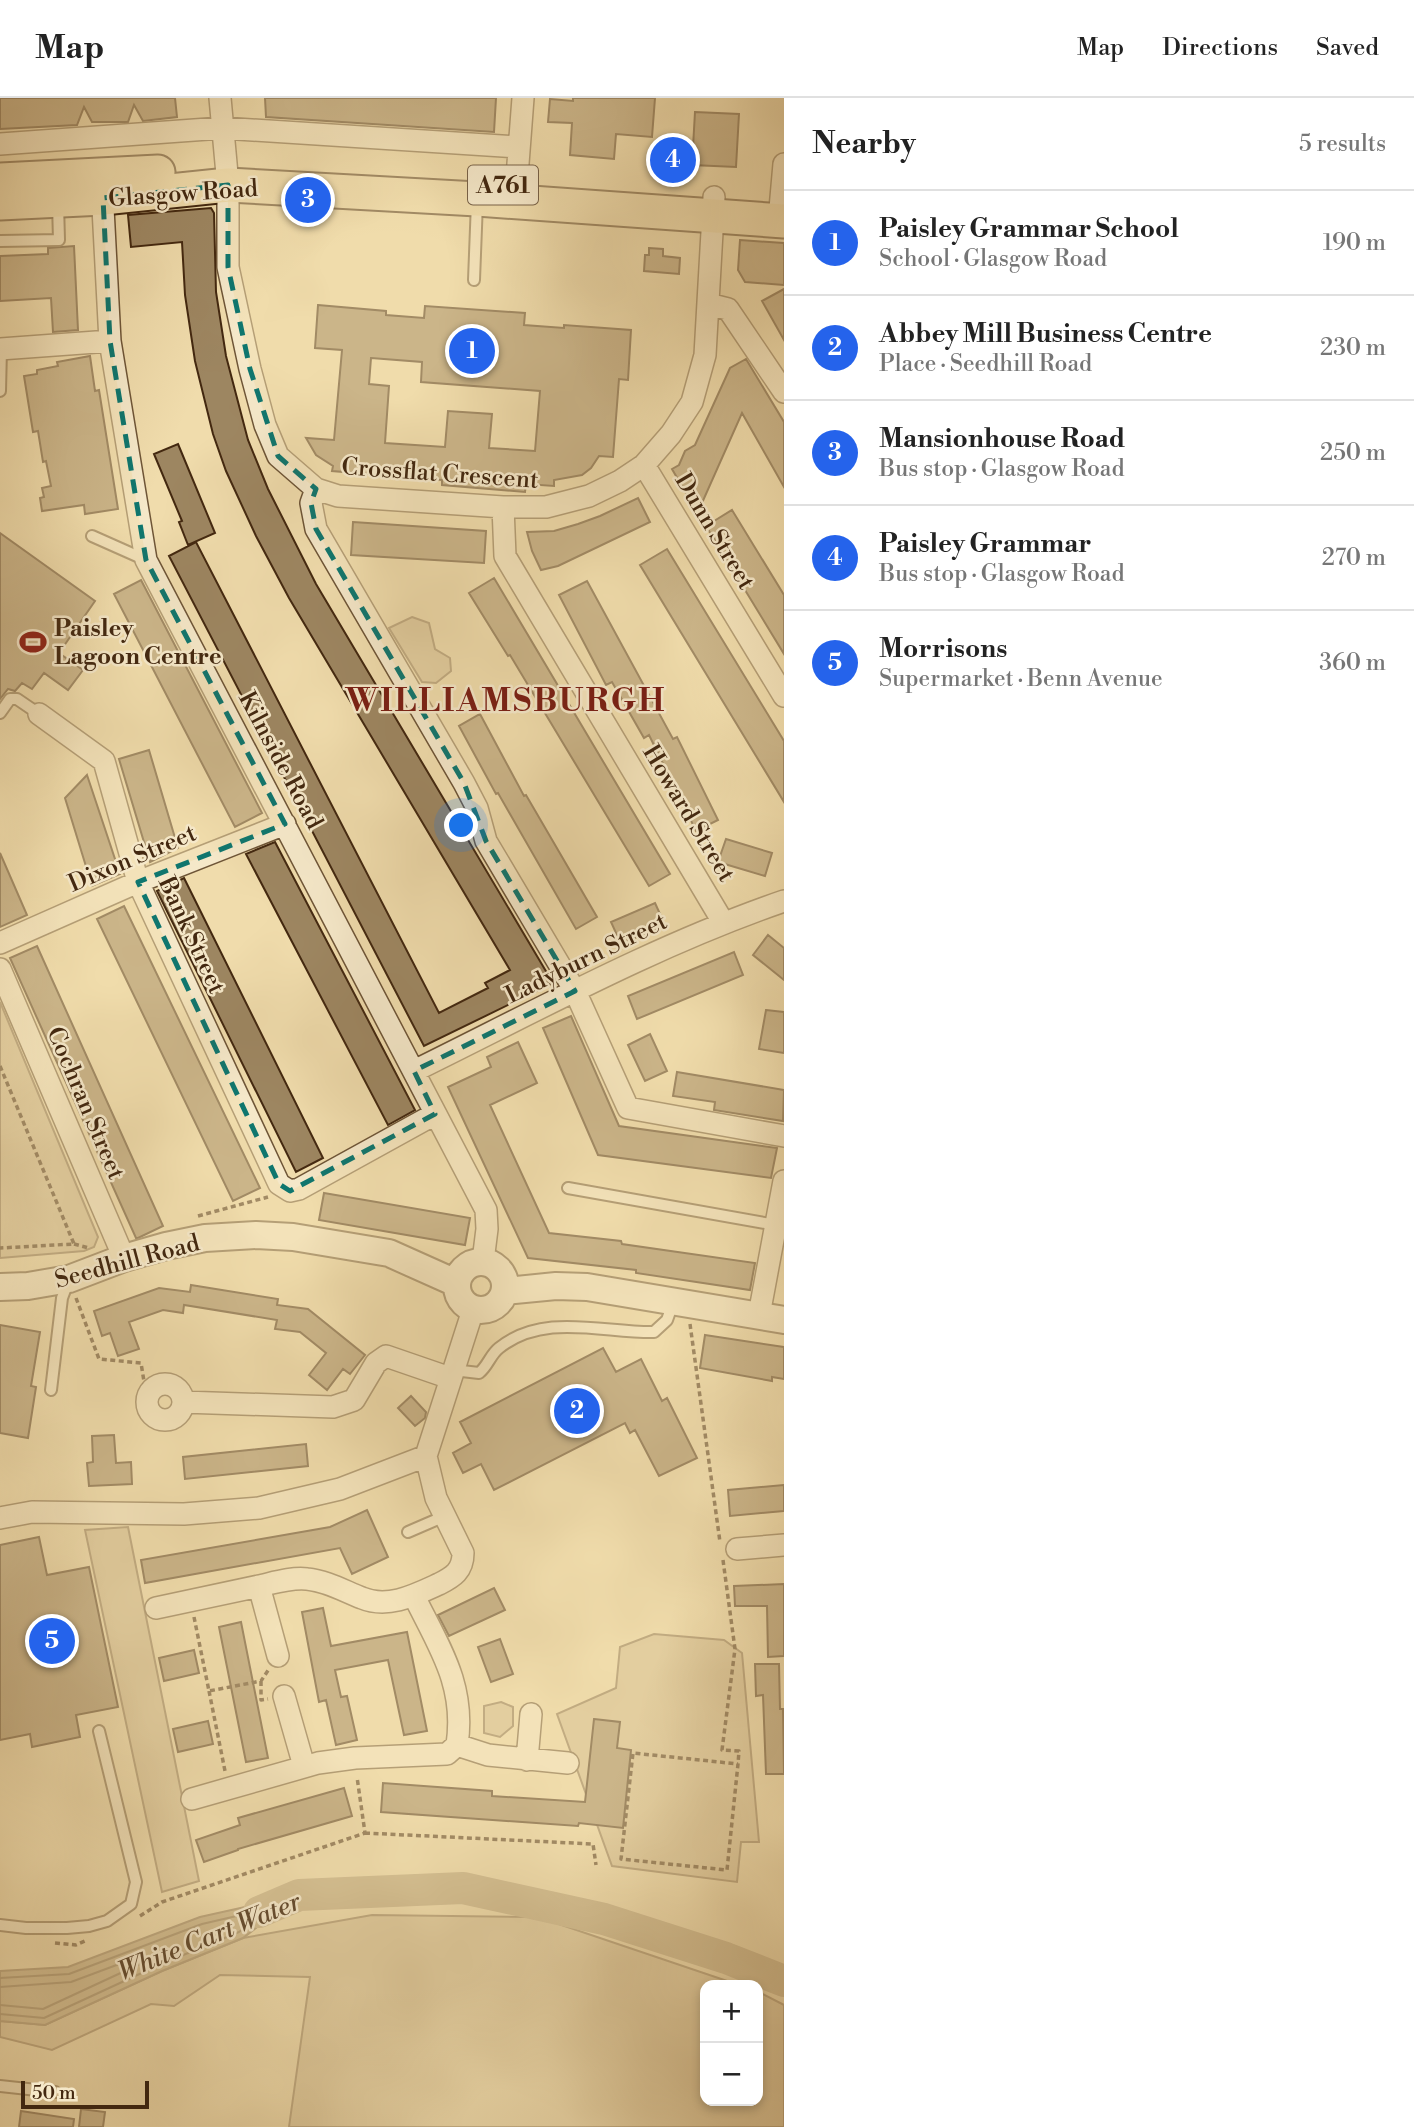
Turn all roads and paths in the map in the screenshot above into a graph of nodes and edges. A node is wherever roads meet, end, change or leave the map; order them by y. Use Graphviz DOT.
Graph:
graph roads {
  1 [pos="220,98"];
  2 [pos="523,98"];
  3 [pos="222,128"];
  4 [pos="0,144"];
  5 [pos="519,147"];
  6 [pos="784,164"];
  7 [pos="227,175"];
  8 [pos="0,180"];
  9 [pos="102,186"];
  10 [pos="515,195"];
  11 [pos="478,199"];
  12 [pos="58,201"];
  13 [pos="0,203"];
  14 [pos="713,207"];
  15 [pos="782,211"];
  16 [pos="0,241"];
  17 [pos="474,280"];
  18 [pos="708,303"];
  19 [pos="110,341"];
  20 [pos="1,349"];
  21 [pos="0,391"];
  22 [pos="784,392"];
  23 [pos="644,465"];
  24 [pos="316,488"];
  25 [pos="503,507"];
  26 [pos="92,536"];
  27 [pos="146,560"];
  28 [pos="784,696"];
  29 [pos="0,713"];
  30 [pos="39,714"];
  31 [pos="285,824"];
  32 [pos="138,882"];
  33 [pos="784,901"];
  34 [pos="723,922"];
  35 [pos="0,943"];
  36 [pos="0,969"];
  37 [pos="575,991"];
  38 [pos="0,1066"];
  39 [pos="414,1070"];
  40 [pos="435,1114"];
  41 [pos="784,1136"];
  42 [pos="784,1181"];
  43 [pos="568,1188"];
  44 [pos="290,1191"];
  45 [pos="198,1216"];
  46 [pos="776,1225"];
  47 [pos="0,1248"];
  48 [pos="124,1258"];
  49 [pos="483,1262"];
  50 [pos="69,1279"];
  51 [pos="456,1283"];
  52 [pos="0,1287"];
  53 [pos="505,1291"];
  54 [pos="680,1301"];
  55 [pos="473,1310"];
  56 [pos="771,1317"];
  57 [pos="451,1374"];
  58 [pos="51,1390"];
  59 [pos="147,1400"];
  60 [pos="426,1456"];
  61 [pos="445,1516"];
  62 [pos="0,1518"];
  63 [pos="408,1532"];
  64 [pos="784,1545"];
  65 [pos="737,1549"];
  66 [pos="259,1586"];
  67 [pos="414,1596"];
  68 [pos="190,1601"];
  69 [pos="156,1608"];
  70 [pos="278,1656"];
  71 [pos="209,1691"];
  72 [pos="284,1696"];
  73 [pos="531,1714"];
  74 [pos="99,1731"];
  75 [pos="457,1745"];
  76 [pos="355,1758"];
  77 [pos="527,1760"];
  78 [pos="568,1763"];
  79 [pos="738,1764"];
  80 [pos="304,1766"];
  81 [pos="229,1788"];
  82 [pos="192,1798"];
  83 [pos="365,1833"];
  84 [pos="596,1866"];
  85 [pos="132,1921"];
  86 [pos="0,1925"];
  87 [pos="88,1941"];
  88 [pos="51,1943"];
  89 [pos="0,2086"];
  90 [pos="55,2092"];
  1 -- 3 [label="street"];
  2 -- 5 [label="street"];
  3 -- 4 [label="street"];
  3 -- 5 [label="street"];
  3 -- 7 [label="street"];
  5 -- 10 [label="street"];
  6 -- 15 [label="street"];
  7 -- 9 [label="main road, Glasgow Road / A761"];
  7 -- 10 [label="main road, Glasgow Road / A761"];
  7 -- 11 [label="main road, Glasgow Road / A761"];
  7 -- 24 [label="street"];
  8 -- 9 [label="main road, Glasgow Road / A761"];
  9 -- 12 [label="main road, Glasgow Road / A761"];
  9 -- 19 [label="street, Kilnside Road"];
  10 -- 11 [label="main road, Glasgow Road / A761"];
  10 -- 14 [label="main road, Glasgow Road / A761"];
  11 -- 17 [label="lane"];
  12 -- 13 [label="main road, Glasgow Road / A761"];
  12 -- 16 [label="lane"];
  14 -- 15 [label="main road, Glasgow Road / A761"];
  14 -- 18 [label="street, Crossflat Crescent"];
  18 -- 22 [label="street"];
  18 -- 23 [label="street, Crossflat Crescent"];
  19 -- 20 [label="street"];
  19 -- 27 [label="street, Kilnside Road"];
  20 -- 21 [label="lane"];
  23 -- 25 [label="street, Crossflat Crescent"];
  23 -- 28 [label="street, Dunn Street"];
  24 -- 25 [label="street, Crossflat Crescent"];
  24 -- 37 [label="street"];
  25 -- 34 [label="street, Howard Street"];
  26 -- 27 [label="lane"];
  27 -- 31 [label="street, Kilnside Road"];
  29 -- 30 [label="lane"];
  30 -- 32 [label="street, Bank Street"];
  31 -- 32 [label="street, Dixon Street"];
  31 -- 39 [label="street, Kilnside Road"];
  32 -- 35 [label="street, Dixon Street"];
  32 -- 44 [label="street, Bank Street"];
  33 -- 34 [label="street, Ladyburn Street"];
  34 -- 37 [label="street, Ladyburn Street"];
  36 -- 48 [label="street, Cochran Street"];
  37 -- 39 [label="street, Ladyburn Street"];
  37 -- 41 [label="street"];
  38 -- 47 [label="path"];
  39 -- 40 [label="street, Kilnside Road"];
  40 -- 44 [label="street"];
  40 -- 49 [label="street, Kilnside Road"];
  42 -- 46 [label="street"];
  43 -- 46 [label="lane"];
  44 -- 45 [label="path"];
  46 -- 56 [label="street"];
  48 -- 50 [label="street, Seedhill Road"];
  48 -- 51 [label="street, Seedhill Road"];
  49 -- 51 [label="street"];
  49 -- 53 [label="street"];
  50 -- 52 [label="street, Seedhill Road"];
  50 -- 58 [label="lane"];
  50 -- 59 [label="path"];
  51 -- 55 [label="street"];
  53 -- 54 [label="street"];
  53 -- 55 [label="street"];
  54 -- 56 [label="street"];
  54 -- 57 [label="lane"];
  54 -- 79 [label="path"];
  55 -- 57 [label="street"];
  57 -- 59 [label="street"];
  57 -- 60 [label="street"];
  60 -- 61 [label="street"];
  60 -- 62 [label="street"];
  61 -- 63 [label="lane"];
  61 -- 67 [label="street"];
  64 -- 65 [label="street"];
  66 -- 67 [label="street"];
  66 -- 68 [label="street"];
  66 -- 70 [label="street"];
  67 -- 75 [label="street"];
  68 -- 69 [label="street"];
  68 -- 71 [label="path"];
  70 -- 71 [label="path"];
  71 -- 81 [label="path"];
  72 -- 80 [label="street"];
  73 -- 77 [label="street"];
  74 -- 86 [label="lane"];
  75 -- 76 [label="street"];
  75 -- 77 [label="street"];
  76 -- 80 [label="street"];
  76 -- 83 [label="path"];
  77 -- 78 [label="street"];
  79 -- 79 [label="path"];
  80 -- 81 [label="street"];
  81 -- 82 [label="street"];
  83 -- 84 [label="path"];
  83 -- 85 [label="path"];
  87 -- 88 [label="path"];
  89 -- 90 [label="lane"];
}
